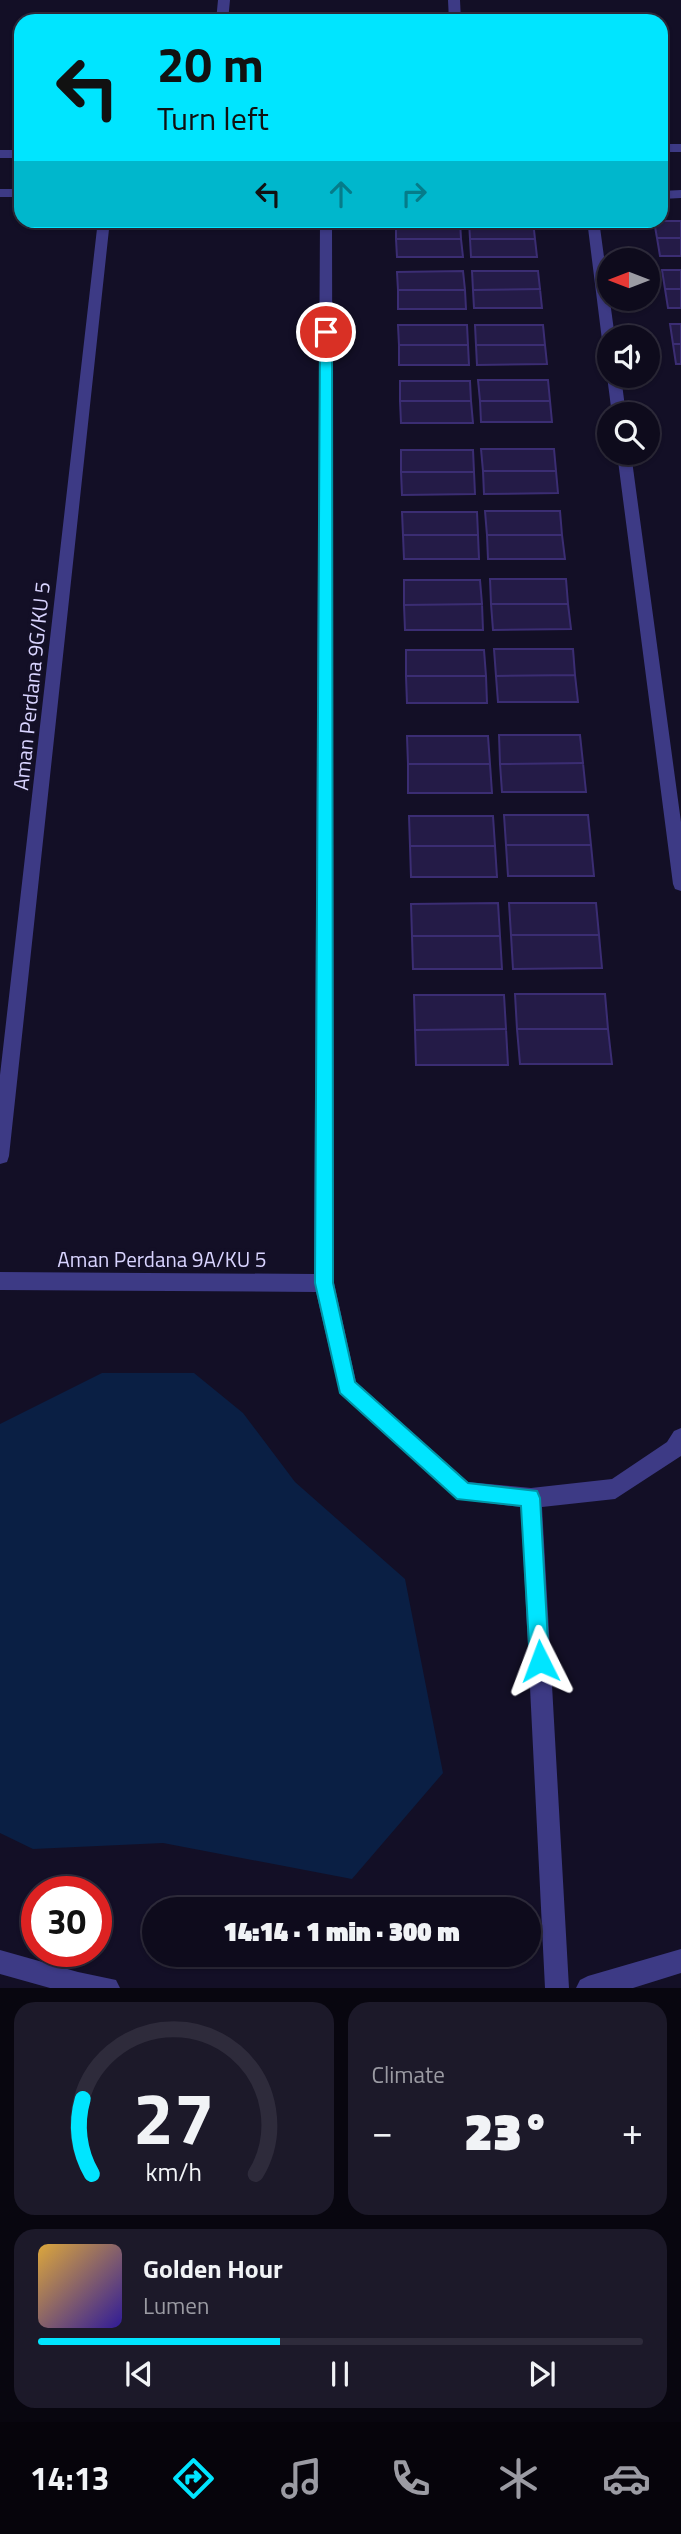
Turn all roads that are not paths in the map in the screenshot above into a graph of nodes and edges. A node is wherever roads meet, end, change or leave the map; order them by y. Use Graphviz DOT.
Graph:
graph roads {
  1 [pos="103,228"];
  2 [pos="326,228"];
  3 [pos="594,228"];
  4 [pos="607,325"];
  5 [pos="626,465"];
  6 [pos="681,884"];
  7 [pos="0,1156"];
  8 [pos="0,1281"];
  9 [pos="324,1283"];
  10 [pos="681,1438"];
  11 [pos="530,1498"];
  12 [pos="681,1961"];
  13 [pos="0,1962"];
  14 [pos="108,1988"];
  15 [pos="558,1988"];
  16 [pos="588,1988"];
  1 -- 7 [label="street, Aman Perdana 9G/KU 5"];
  2 -- 9 [label="street"];
  3 -- 4 [label="street"];
  5 -- 6 [label="street"];
  8 -- 9 [label="street, Aman Perdana 9A/KU 5"];
  9 -- 11 [label="street"];
  10 -- 11 [label="street"];
  11 -- 15 [label="street"];
  12 -- 16 [label="street"];
  13 -- 14 [label="street"];
}
